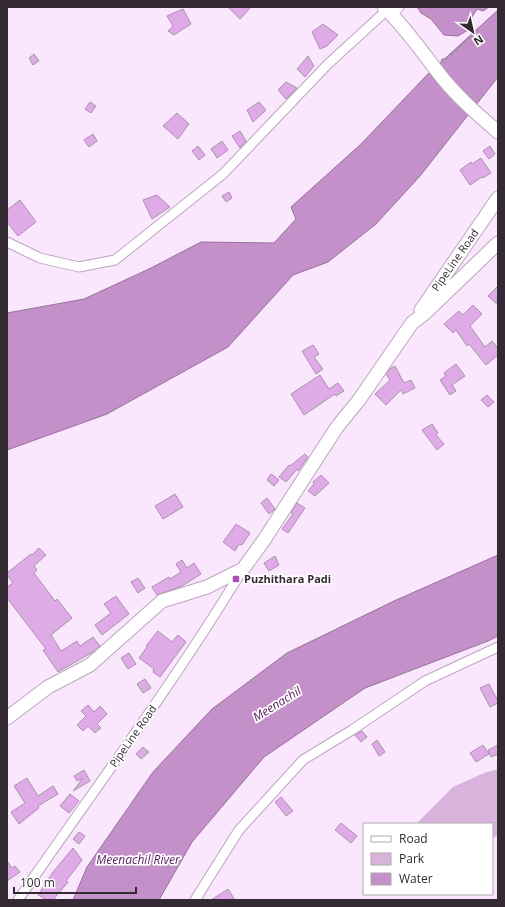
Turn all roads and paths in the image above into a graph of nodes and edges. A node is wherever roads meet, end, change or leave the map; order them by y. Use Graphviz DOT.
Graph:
graph roads {
  1 [pos="391,10"];
  2 [pos="478,30"];
  3 [pos="442,60"];
  4 [pos="498,132"];
  5 [pos="498,198"];
  6 [pos="7,242"];
  7 [pos="498,243"];
  8 [pos="412,323"];
  9 [pos="243,569"];
  10 [pos="498,647"];
  11 [pos="7,718"];
  12 [pos="18,900"];
  13 [pos="195,900"];
  1 -- 4 [label="main road"];
  1 -- 6 [label="street"];
  2 -- 3 [label="path"];
  5 -- 8 [label="main road, PipeLine Road"];
  7 -- 8 [label="main road"];
  8 -- 9 [label="main road, PipeLine Road"];
  9 -- 11 [label="main road"];
  9 -- 12 [label="street, PipeLine Road"];
  10 -- 13 [label="street"];
}
